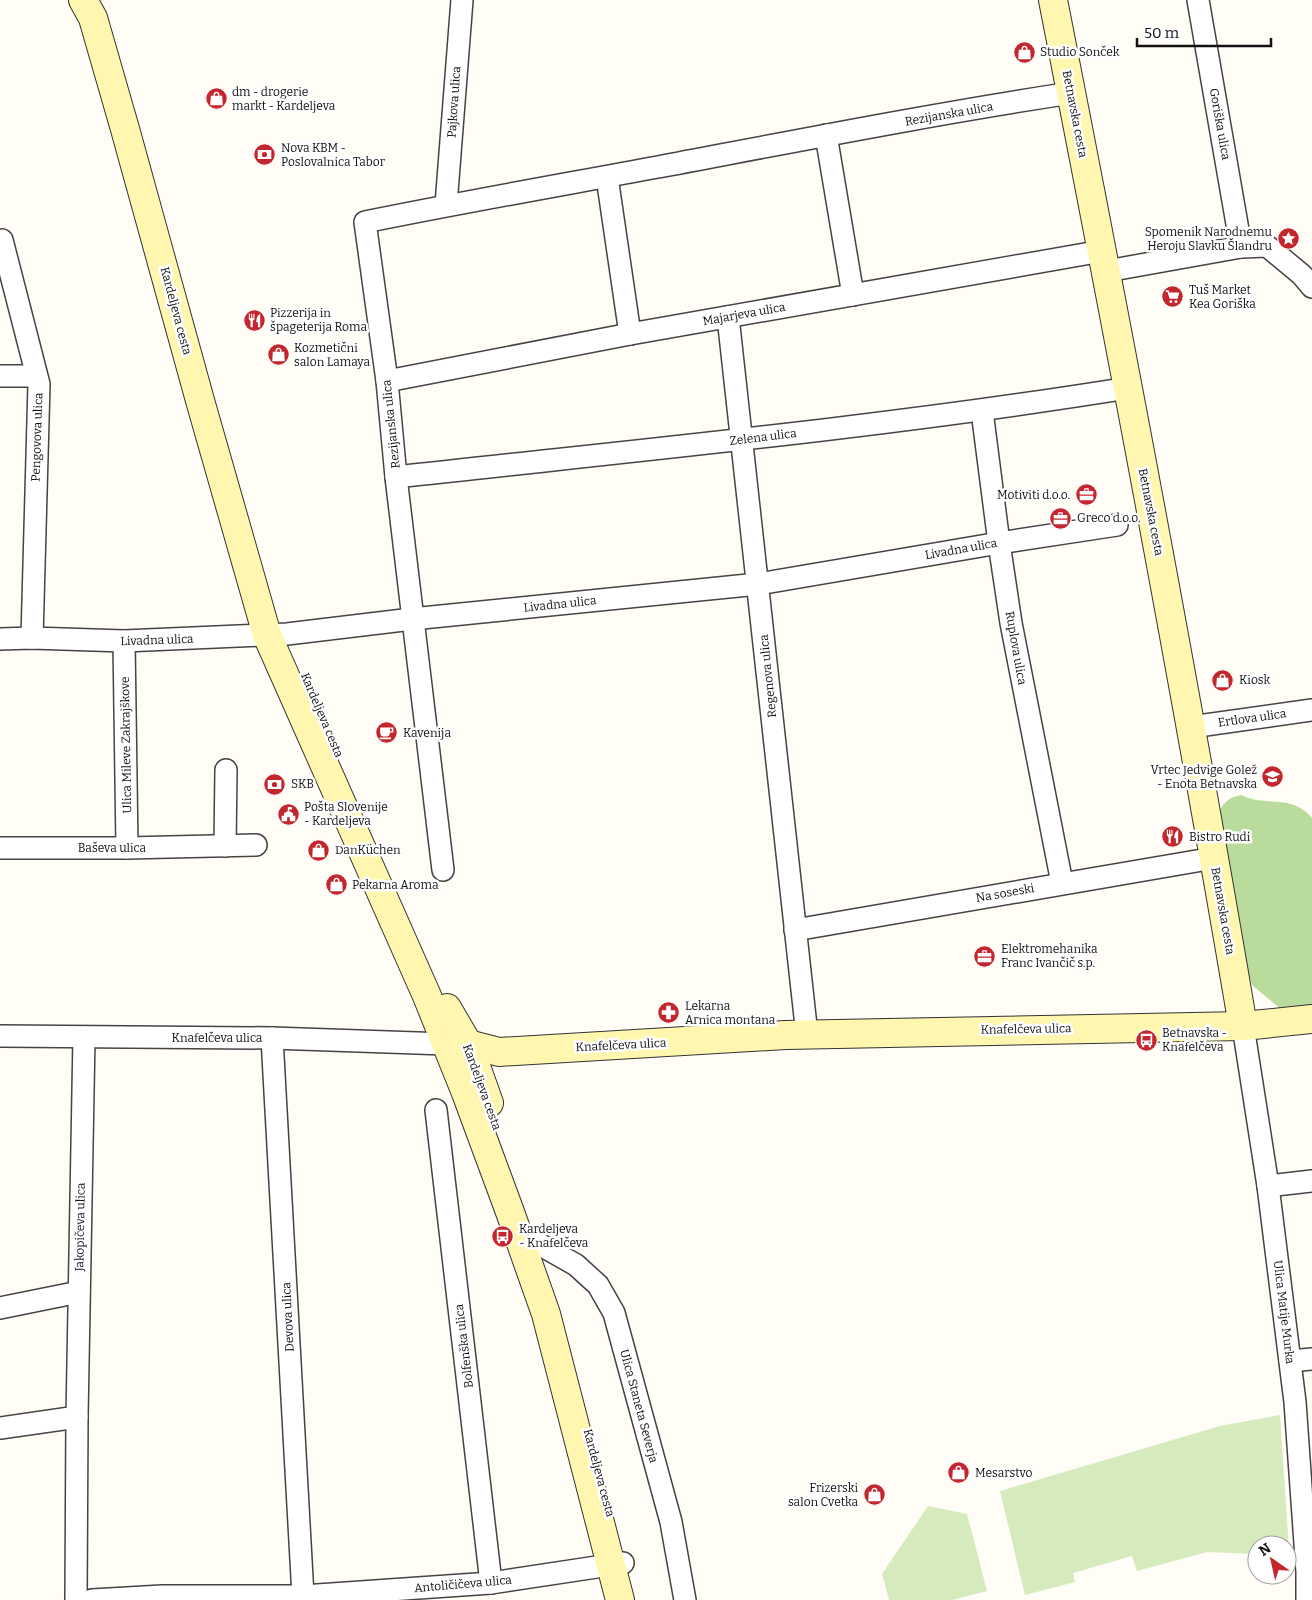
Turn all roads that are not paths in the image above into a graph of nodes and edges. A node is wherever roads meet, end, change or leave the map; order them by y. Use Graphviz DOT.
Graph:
graph roads {
  1 [pos="462,0"];
  2 [pos="1053,0"];
  3 [pos="1198,0"];
  4 [pos="91,6"];
  5 [pos="1071,93"];
  6 [pos="826,135"];
  7 [pos="607,177"];
  8 [pos="446,205"];
  9 [pos="2,240"];
  10 [pos="1242,247"];
  11 [pos="1104,261"];
  12 [pos="1312,288"];
  13 [pos="853,295"];
  14 [pos="728,317"];
  15 [pos="630,334"];
  16 [pos="0,376"];
  17 [pos="36,376"];
  18 [pos="387,381"];
  19 [pos="1128,388"];
  20 [pos="982,411"];
  21 [pos="742,440"];
  22 [pos="396,477"];
  23 [pos="1116,525"];
  24 [pos="999,543"];
  25 [pos="758,584"];
  26 [pos="412,619"];
  27 [pos="277,634"];
  28 [pos="32,638"];
  29 [pos="0,639"];
  30 [pos="124,641"];
  31 [pos="1312,710"];
  32 [pos="1192,727"];
  33 [pos="226,770"];
  34 [pos="256,845"];
  35 [pos="225,846"];
  36 [pos="0,848"];
  37 [pos="128,848"];
  38 [pos="1214,858"];
  39 [pos="443,870"];
  40 [pos="1062,883"];
  41 [pos="796,930"];
  42 [pos="1312,1019"];
  43 [pos="1243,1026"];
  44 [pos="807,1034"];
  45 [pos="0,1036"];
  46 [pos="84,1037"];
  47 [pos="272,1038"];
  48 [pos="457,1044"];
  49 [pos="436,1110"];
  50 [pos="1312,1181"];
  51 [pos="1268,1186"];
  52 [pos="539,1244"];
  53 [pos="79,1292"];
  54 [pos="0,1308"];
  55 [pos="1312,1359"];
  56 [pos="1290,1361"];
  57 [pos="77,1418"];
  58 [pos="0,1428"];
  59 [pos="617,1564"];
  60 [pos="492,1583"];
  61 [pos="1309,1589"];
  62 [pos="303,1596"];
  63 [pos="76,1600"];
  64 [pos="92,1600"];
  65 [pos="620,1600"];
  66 [pos="633,1600"];
  67 [pos="686,1600"];
  1 -- 8 [label="street, Pajkova ulica"];
  2 -- 5 [label="street, Betnavska cesta"];
  3 -- 10 [label="street, Goriška ulica"];
  4 -- 27 [label="street, Kardeljeva cesta"];
  5 -- 6 [label="street, Rezijanska ulica"];
  5 -- 11 [label="street, Betnavska cesta"];
  6 -- 7 [label="street, Rezijanska ulica"];
  6 -- 13 [label="street"];
  7 -- 8 [label="street, Rezijanska ulica"];
  7 -- 15 [label="street"];
  8 -- 18 [label="street, Rezijanska ulica"];
  9 -- 17 [label="street, Pengovova ulica"];
  10 -- 11 [label="street"];
  10 -- 12 [label="street"];
  11 -- 13 [label="street, Majarjeva ulica"];
  11 -- 19 [label="street, Betnavska cesta"];
  13 -- 14 [label="street, Majarjeva ulica"];
  14 -- 15 [label="street, Majarjeva ulica"];
  14 -- 21 [label="street, Regenova ulica"];
  15 -- 18 [label="street, Majarjeva ulica"];
  16 -- 17 [label="street"];
  17 -- 28 [label="street, Pengovova ulica"];
  18 -- 22 [label="street, Rezijanska ulica"];
  19 -- 20 [label="street, Zelena ulica"];
  19 -- 32 [label="street, Betnavska cesta"];
  20 -- 21 [label="street, Zelena ulica"];
  20 -- 24 [label="street, Ruplova ulica"];
  21 -- 22 [label="street, Zelena ulica"];
  21 -- 25 [label="street, Regenova ulica"];
  22 -- 26 [label="street, Rezijanska ulica"];
  23 -- 24 [label="street, Livadna ulica"];
  24 -- 25 [label="street, Livadna ulica"];
  24 -- 40 [label="street, Ruplova ulica"];
  25 -- 26 [label="street, Livadna ulica"];
  25 -- 41 [label="street, Regenova ulica"];
  26 -- 27 [label="street, Livadna ulica"];
  26 -- 39 [label="street, Rezijanska ulica"];
  27 -- 30 [label="street, Livadna ulica"];
  27 -- 48 [label="street, Kardeljeva cesta"];
  28 -- 29 [label="street, Livadna ulica"];
  28 -- 30 [label="street, Livadna ulica"];
  30 -- 37 [label="street, Ulica Mileve Zakrajškove"];
  31 -- 32 [label="street, Ertlova ulica"];
  32 -- 38 [label="street, Betnavska cesta"];
  33 -- 35 [label="street"];
  34 -- 35 [label="street, Baševa ulica"];
  35 -- 37 [label="street, Baševa ulica"];
  36 -- 37 [label="street, Baševa ulica"];
  38 -- 40 [label="street, Na soseski"];
  38 -- 43 [label="street, Betnavska cesta"];
  40 -- 41 [label="street, Na soseski"];
  41 -- 44 [label="street, Regenova ulica"];
  42 -- 43 [label="street, Knafelčeva ulica"];
  43 -- 44 [label="street, Knafelčeva ulica"];
  43 -- 51 [label="street, Ulica Matije Murka"];
  44 -- 48 [label="street, Knafelčeva ulica"];
  45 -- 46 [label="street, Knafelčeva ulica"];
  46 -- 47 [label="street, Knafelčeva ulica"];
  46 -- 53 [label="street, Jakopičeva ulica"];
  47 -- 48 [label="street, Knafelčeva ulica"];
  47 -- 62 [label="street, Devova ulica"];
  48 -- 52 [label="street, Kardeljeva cesta"];
  48 -- 59 [label="street, Kardeljeva cesta"];
  49 -- 60 [label="street, Bolfenška ulica"];
  50 -- 51 [label="street"];
  51 -- 56 [label="street, Ulica Matije Murka"];
  52 -- 59 [label="street, Kardeljeva cesta"];
  52 -- 67 [label="street, Ulica Staneta Severja"];
  53 -- 54 [label="street"];
  53 -- 57 [label="street, Jakopičeva ulica"];
  55 -- 56 [label="street"];
  56 -- 61 [label="street, Ulica Matije Murka"];
  57 -- 58 [label="street"];
  57 -- 63 [label="street, Jakopičeva ulica"];
  59 -- 60 [label="street, Antoličičeva ulica"];
  59 -- 65 [label="street, Kardeljeva cesta"];
  59 -- 66 [label="street, Kardeljeva cesta"];
  60 -- 62 [label="street, Antoličičeva ulica"];
  62 -- 64 [label="street, Antoličičeva ulica"];
}
